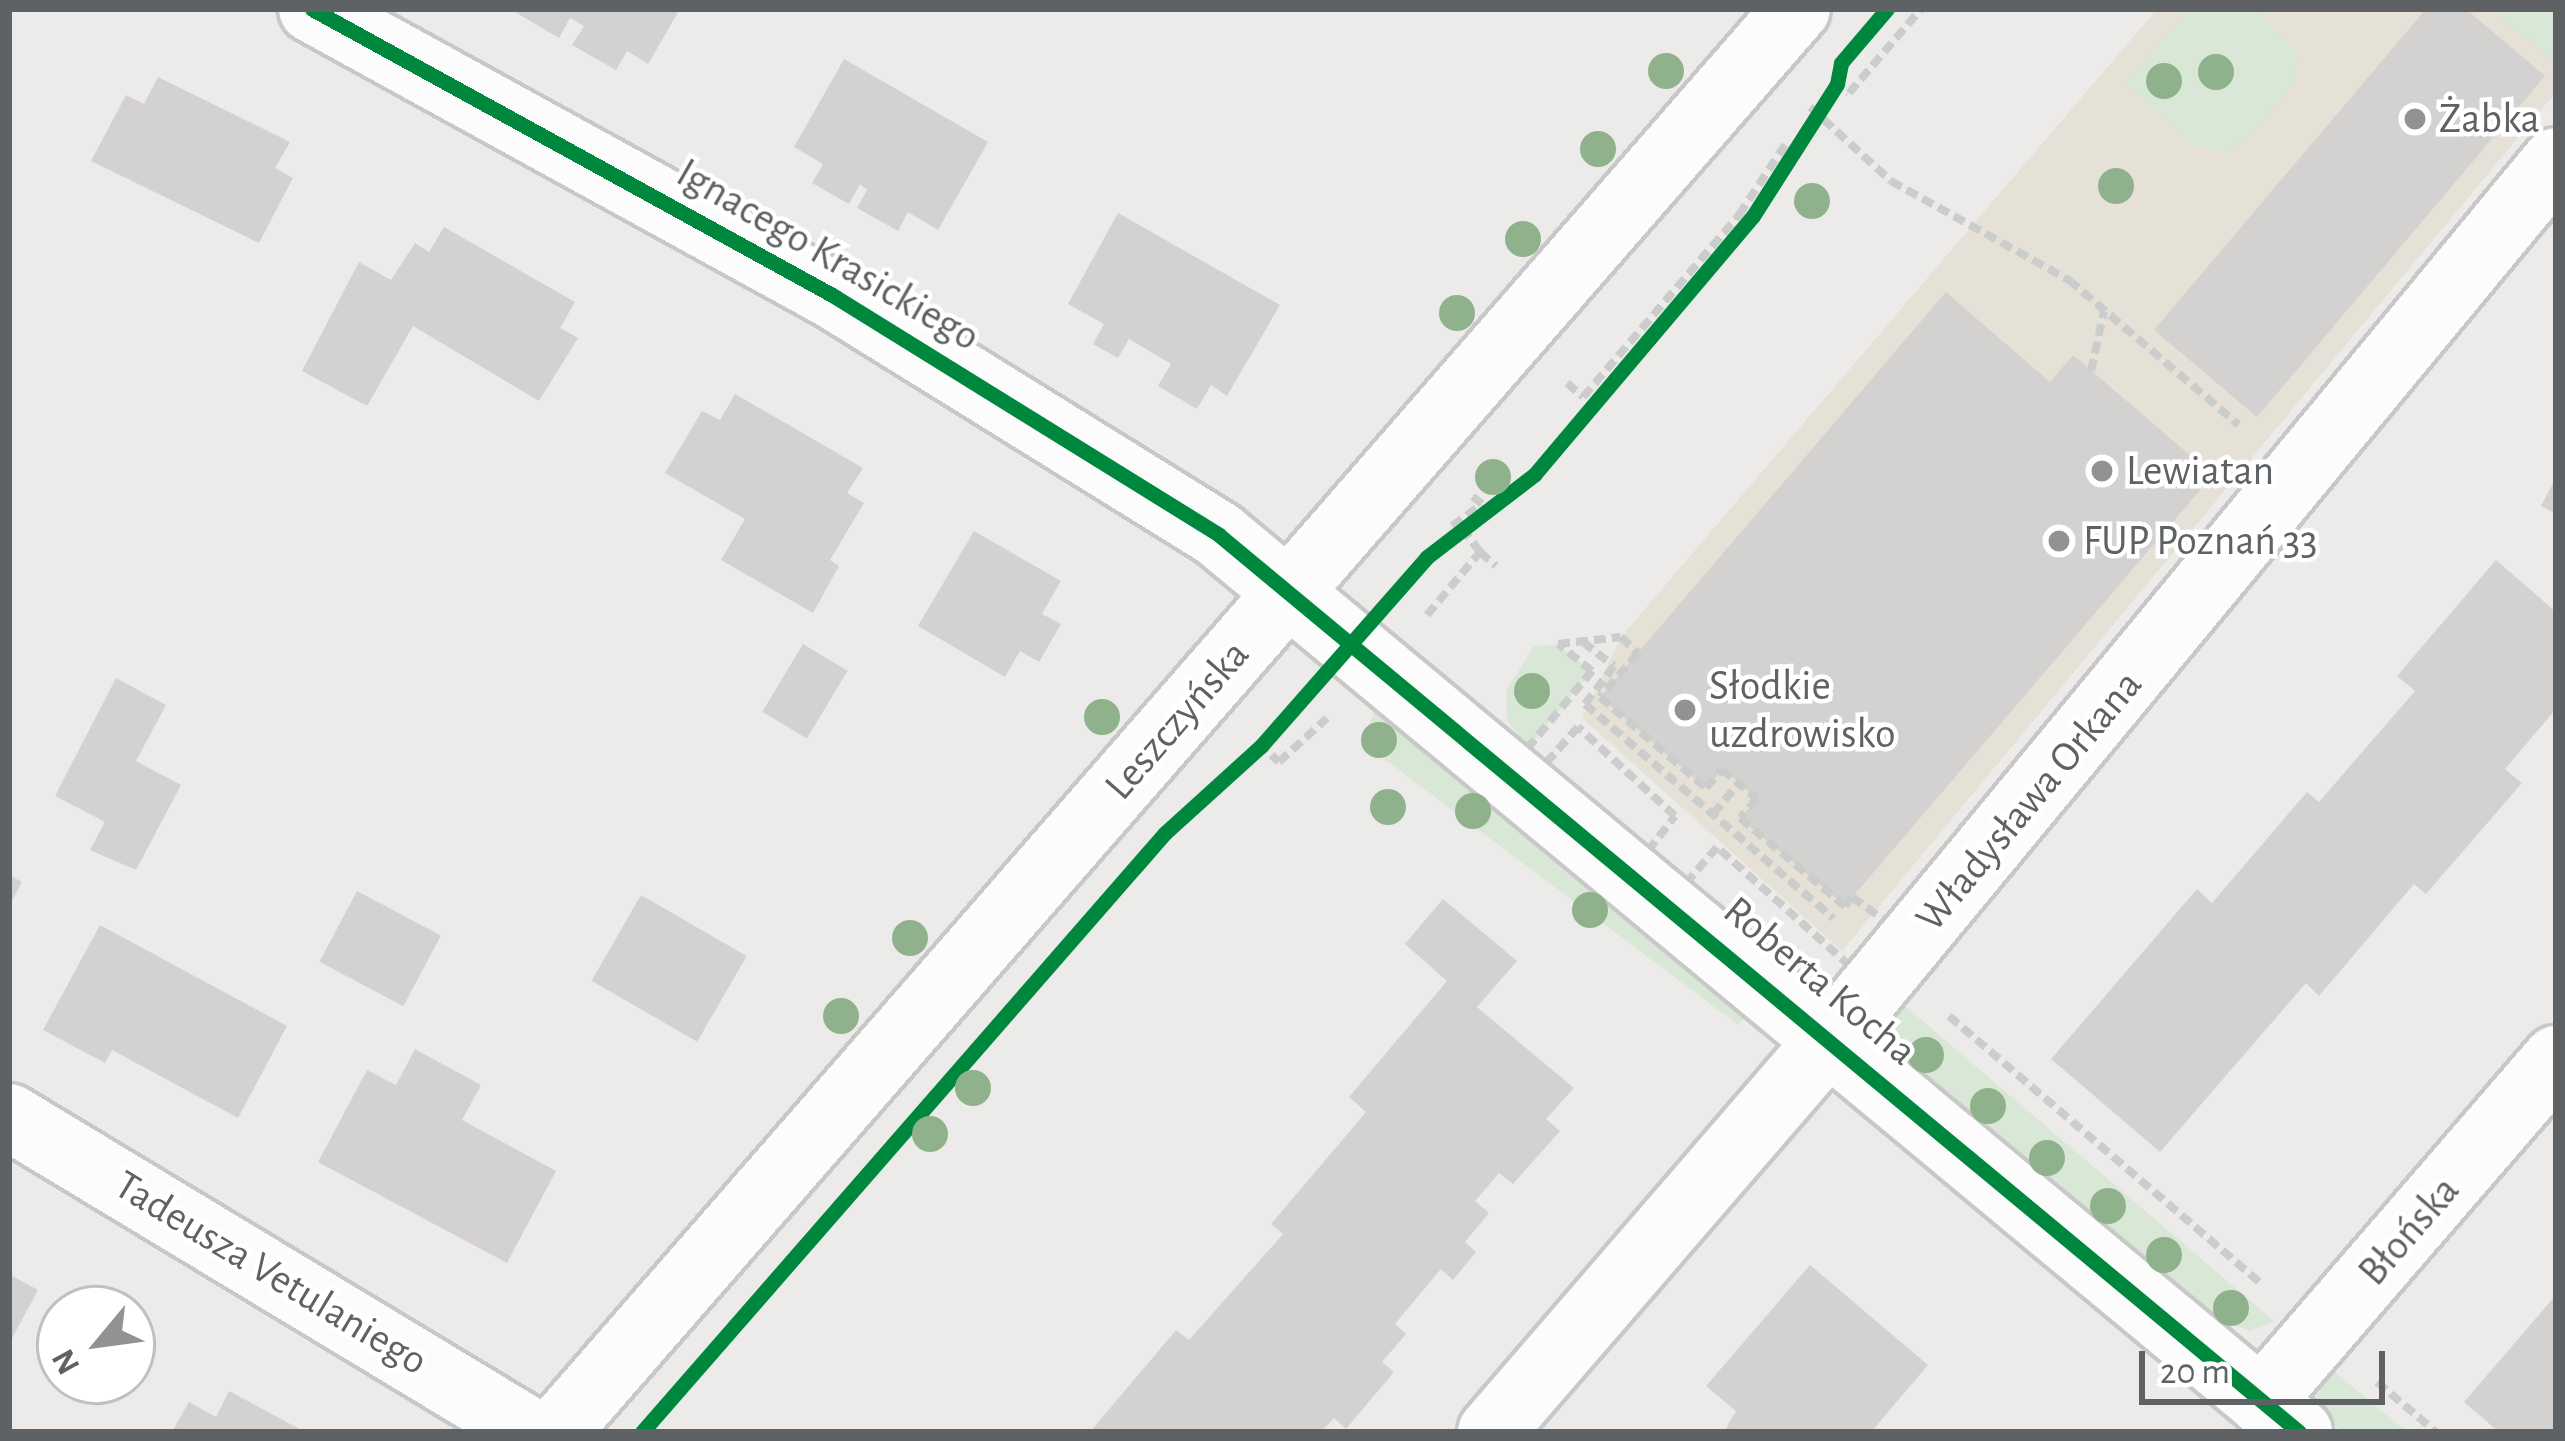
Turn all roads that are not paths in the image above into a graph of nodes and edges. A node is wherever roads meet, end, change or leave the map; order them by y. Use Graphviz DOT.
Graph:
graph roads {
  1 [pos="312,9"];
  2 [pos="1797,9"];
  3 [pos="2556,161"];
  4 [pos="1289,592"];
  5 [pos="1832,1037"];
  6 [pos="2556,1059"];
  7 [pos="9,1117"];
  8 [pos="2280,1417"];
  9 [pos="532,1432"];
  10 [pos="556,1432"];
  11 [pos="1491,1432"];
  1 -- 4 [label="street, Ignacego Krasickiego"];
  2 -- 4 [label="street, Leszczyńska"];
  3 -- 5 [label="street, Władysława Orkana"];
  4 -- 5 [label="street, Roberta Kocha"];
  4 -- 10 [label="street, Leszczyńska"];
  5 -- 8 [label="street, Roberta Kocha"];
  5 -- 11 [label="street, Władysława Orkana"];
  6 -- 8 [label="street, Błońska"];
  7 -- 9 [label="street, Tadeusza Vetulaniego"];
}
